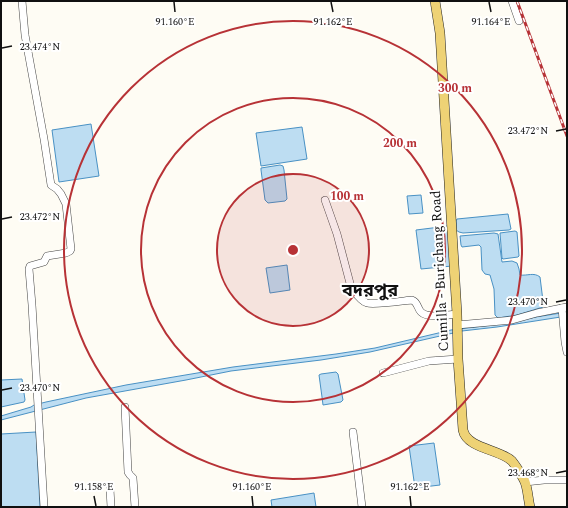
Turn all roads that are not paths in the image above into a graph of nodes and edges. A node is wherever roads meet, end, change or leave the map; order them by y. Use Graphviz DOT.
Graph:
graph roads {
  1 [pos="22,1"];
  2 [pos="435,1"];
  3 [pos="512,1"];
  4 [pos="519,21"];
  5 [pos="325,200"];
  6 [pos="564,312"];
  7 [pos="457,314"];
  8 [pos="457,325"];
  9 [pos="567,352"];
  10 [pos="458,359"];
  11 [pos="383,373"];
  12 [pos="125,407"];
  13 [pos="353,432"];
  14 [pos="567,480"];
  15 [pos="525,482"];
  16 [pos="110,489"];
  17 [pos="44,507"];
  18 [pos="111,507"];
  19 [pos="135,507"];
  20 [pos="362,507"];
  21 [pos="530,507"];
  1 -- 17 [label="street"];
  2 -- 7 [label="main road, Cumilla - Burichang Road"];
  3 -- 4 [label="street"];
  5 -- 7 [label="street"];
  6 -- 8 [label="street"];
  6 -- 9 [label="street"];
  7 -- 8 [label="main road, Cumilla - Burichang Road"];
  8 -- 10 [label="main road, Cumilla - Burichang Road"];
  10 -- 11 [label="street"];
  10 -- 15 [label="main road, Cumilla - Burichang Road"];
  12 -- 19 [label="street"];
  13 -- 20 [label="street"];
  14 -- 15 [label="street"];
  15 -- 21 [label="main road, Cumilla - Burichang Road"];
  16 -- 18 [label="street"];
}
